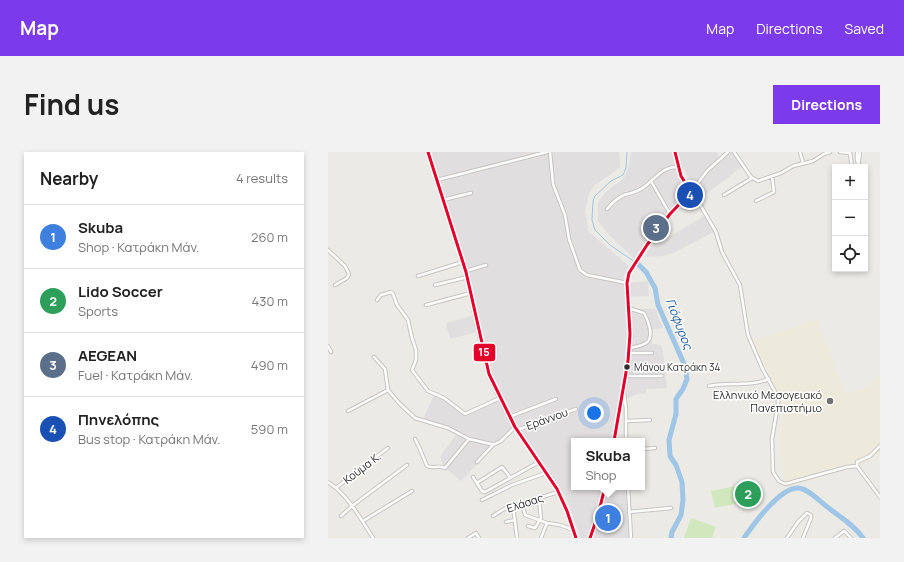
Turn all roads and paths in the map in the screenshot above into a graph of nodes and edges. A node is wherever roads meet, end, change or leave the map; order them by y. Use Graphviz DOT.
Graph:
graph roads {
  1 [pos="428,152"];
  2 [pos="547,152"];
  3 [pos="550,152"];
  4 [pos="675,152"];
  5 [pos="728,152"];
  6 [pos="734,152"];
  7 [pos="800,152"];
  8 [pos="830,152"];
  9 [pos="840,152"];
  10 [pos="858,152"];
  11 [pos="849,153"];
  12 [pos="803,163"];
  13 [pos="851,164"];
  14 [pos="859,164"];
  15 [pos="678,167"];
  16 [pos="772,176"];
  17 [pos="752,178"];
  18 [pos="436,180"];
  19 [pos="651,181"];
  20 [pos="691,192"];
  21 [pos="472,193"];
  22 [pos="724,195"];
  23 [pos="443,200"];
  24 [pos="756,201"];
  25 [pos="607,209"];
  26 [pos="670,214"];
  27 [pos="328,250"];
  28 [pos="463,262"];
  29 [pos="486,265"];
  30 [pos="466,271"];
  31 [pos="418,276"];
  32 [pos="468,277"];
  33 [pos="627,283"];
  34 [pos="335,285"];
  35 [pos="435,285"];
  36 [pos="471,293"];
  37 [pos="377,300"];
  38 [pos="426,305"];
  39 [pos="628,308"];
  40 [pos="328,346"];
  41 [pos="630,348"];
  42 [pos="331,352"];
  43 [pos="629,353"];
  44 [pos="652,353"];
  45 [pos="374,358"];
  46 [pos="626,376"];
  47 [pos="662,376"];
  48 [pos="769,379"];
  49 [pos="709,386"];
  50 [pos="388,390"];
  51 [pos="624,394"];
  52 [pos="500,398"];
  53 [pos="556,399"];
  54 [pos="576,409"];
  55 [pos="348,411"];
  56 [pos="510,417"];
  57 [pos="650,420"];
  58 [pos="626,421"];
  59 [pos="516,428"];
  60 [pos="615,438"];
  61 [pos="626,438"];
  62 [pos="469,439"];
  63 [pos="415,440"];
  64 [pos="494,444"];
  65 [pos="880,446"];
  66 [pos="388,448"];
  67 [pos="655,448"];
  68 [pos="645,449"];
  69 [pos="477,462"];
  70 [pos="539,462"];
  71 [pos="407,465"];
  72 [pos="857,466"];
  73 [pos="546,473"];
  74 [pos="474,477"];
  75 [pos="510,477"];
  76 [pos="328,482"];
  77 [pos="477,483"];
  78 [pos="336,488"];
  79 [pos="412,490"];
  80 [pos="604,490"];
  81 [pos="628,490"];
  82 [pos="558,492"];
  83 [pos="880,497"];
  84 [pos="539,499"];
  85 [pos="482,500"];
  86 [pos="522,504"];
  87 [pos="352,506"];
  88 [pos="513,506"];
  89 [pos="671,508"];
  90 [pos="629,512"];
  91 [pos="341,516"];
  92 [pos="493,516"];
  93 [pos="515,520"];
  94 [pos="540,520"];
  95 [pos="363,521"];
  96 [pos="506,522"];
  97 [pos="547,523"];
  98 [pos="528,526"];
  99 [pos="573,530"];
  100 [pos="373,537"];
  101 [pos="368,538"];
  102 [pos="468,538"];
  103 [pos="480,538"];
  104 [pos="517,538"];
  105 [pos="541,538"];
  106 [pos="576,538"];
  107 [pos="590,538"];
  108 [pos="631,538"];
  109 [pos="787,538"];
  110 [pos="803,538"];
  111 [pos="835,538"];
  112 [pos="851,538"];
  1 -- 18 [label="street"];
  2 -- 18 [label="street"];
  3 -- 33 [label="street"];
  4 -- 15 [label="street"];
  5 -- 20 [label="street"];
  6 -- 17 [label="street"];
  7 -- 12 [label="street"];
  8 -- 12 [label="street"];
  9 -- 11 [label="street"];
  10 -- 14 [label="street"];
  11 -- 13 [label="street"];
  12 -- 16 [label="street"];
  15 -- 19 [label="street"];
  15 -- 20 [label="street"];
  16 -- 17 [label="street"];
  16 -- 24 [label="street"];
  17 -- 22 [label="street"];
  18 -- 23 [label="street"];
  19 -- 25 [label="street"];
  19 -- 26 [label="street"];
  20 -- 26 [label="street"];
  20 -- 48 [label="street"];
  21 -- 23 [label="street"];
  23 -- 28 [label="street"];
  26 -- 33 [label="street"];
  27 -- 34 [label="street"];
  28 -- 30 [label="street"];
  28 -- 31 [label="street"];
  29 -- 30 [label="street"];
  30 -- 32 [label="street"];
  32 -- 35 [label="street"];
  32 -- 36 [label="street"];
  33 -- 39 [label="street"];
  36 -- 38 [label="street"];
  36 -- 52 [label="street"];
  37 -- 52 [label="street"];
  39 -- 41 [label="street"];
  39 -- 41 [label="street"];
  40 -- 42 [label="street"];
  41 -- 43 [label="street"];
  43 -- 44 [label="street"];
  43 -- 46 [label="street"];
  45 -- 50 [label="street"];
  46 -- 47 [label="street"];
  46 -- 51 [label="street"];
  48 -- 49 [label="street"];
  48 -- 72 [label="street"];
  50 -- 55 [label="street"];
  50 -- 62 [label="street"];
  51 -- 58 [label="street"];
  51 -- 60 [label="street"];
  52 -- 56 [label="street"];
  53 -- 56 [label="street"];
  54 -- 59 [label="street, Εράννου"];
  56 -- 59 [label="street"];
  57 -- 58 [label="street"];
  58 -- 61 [label="street"];
  59 -- 64 [label="street"];
  59 -- 70 [label="street"];
  62 -- 63 [label="street"];
  62 -- 64 [label="street"];
  64 -- 69 [label="street"];
  65 -- 72 [label="street"];
  66 -- 78 [label="street, Κούμα Κ."];
  67 -- 68 [label="street"];
  70 -- 73 [label="street"];
  70 -- 75 [label="street"];
  71 -- 87 [label="street"];
  72 -- 83 [label="street"];
  73 -- 82 [label="street"];
  73 -- 85 [label="street"];
  74 -- 77 [label="street"];
  75 -- 77 [label="street"];
  75 -- 77 [label="street"];
  76 -- 78 [label="street"];
  78 -- 87 [label="street"];
  79 -- 95 [label="street"];
  80 -- 107 [label="street"];
  81 -- 90 [label="street"];
  82 -- 84 [label="street, Ελάσας"];
  82 -- 99 [label="street"];
  84 -- 86 [label="street, Ελάσας"];
  84 -- 94 [label="street"];
  86 -- 88 [label="street, Ελάσας"];
  86 -- 94 [label="street"];
  87 -- 91 [label="street"];
  87 -- 95 [label="street"];
  88 -- 92 [label="street, Ελάσας"];
  88 -- 93 [label="street"];
  89 -- 90 [label="street"];
  90 -- 108 [label="street"];
  93 -- 96 [label="street"];
  93 -- 104 [label="street"];
  94 -- 97 [label="street"];
  94 -- 98 [label="street"];
  95 -- 100 [label="street"];
  97 -- 99 [label="street"];
  97 -- 105 [label="street"];
  99 -- 106 [label="street"];
  100 -- 101 [label="street"];
  102 -- 103 [label="street"];
  109 -- 110 [label="street"];
  111 -- 112 [label="street"];
}
